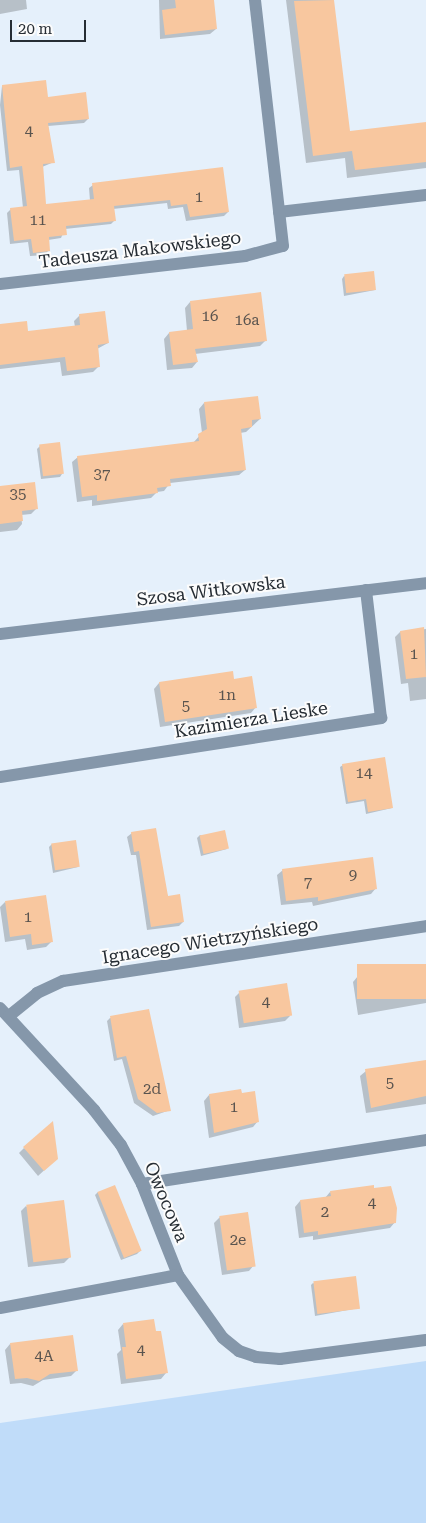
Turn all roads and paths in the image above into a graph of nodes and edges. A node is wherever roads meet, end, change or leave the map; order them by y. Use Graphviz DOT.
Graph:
graph roads {
  1 [pos="255,0"];
  2 [pos="426,195"];
  3 [pos="279,212"];
  4 [pos="0,284"];
  5 [pos="426,583"];
  6 [pos="366,590"];
  7 [pos="0,634"];
  8 [pos="0,777"];
  9 [pos="426,926"];
  10 [pos="4,1012"];
  11 [pos="426,1140"];
  12 [pos="142,1184"];
  13 [pos="178,1275"];
  14 [pos="0,1308"];
  15 [pos="426,1340"];
  1 -- 3 [label="street"];
  2 -- 3 [label="street"];
  3 -- 4 [label="street, Tadeusza Makowskiego"];
  5 -- 6 [label="street, Szosa Witkowska"];
  6 -- 7 [label="street, Szosa Witkowska"];
  6 -- 8 [label="street, Kazimierza Lieske"];
  9 -- 10 [label="street, Ignacego Wietrzyńskiego"];
  10 -- 12 [label="street, Owocowa"];
  11 -- 12 [label="street"];
  12 -- 13 [label="street, Owocowa"];
  13 -- 14 [label="street"];
  13 -- 15 [label="street, Owocowa"];
}
